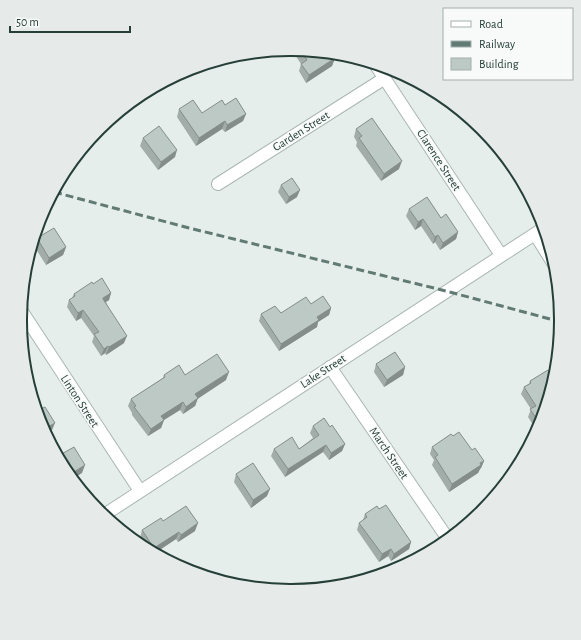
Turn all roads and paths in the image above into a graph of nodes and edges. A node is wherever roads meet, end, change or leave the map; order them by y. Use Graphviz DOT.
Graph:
graph roads {
  1 [pos="381,73"];
  2 [pos="385,78"];
  3 [pos="218,184"];
  4 [pos="539,231"];
  5 [pos="501,255"];
  6 [pos="27,319"];
  7 [pos="330,367"];
  8 [pos="140,491"];
  9 [pos="110,511"];
  10 [pos="444,534"];
  1 -- 2 [label="street, Clarence Street"];
  2 -- 3 [label="street, Garden Street"];
  2 -- 5 [label="street, Clarence Street"];
  4 -- 5 [label="street, Lake Street"];
  5 -- 7 [label="street, Lake Street"];
  6 -- 8 [label="street, Linton Street"];
  7 -- 8 [label="street, Lake Street"];
  7 -- 10 [label="street, March Street"];
  8 -- 9 [label="street, Lake Street"];
}
